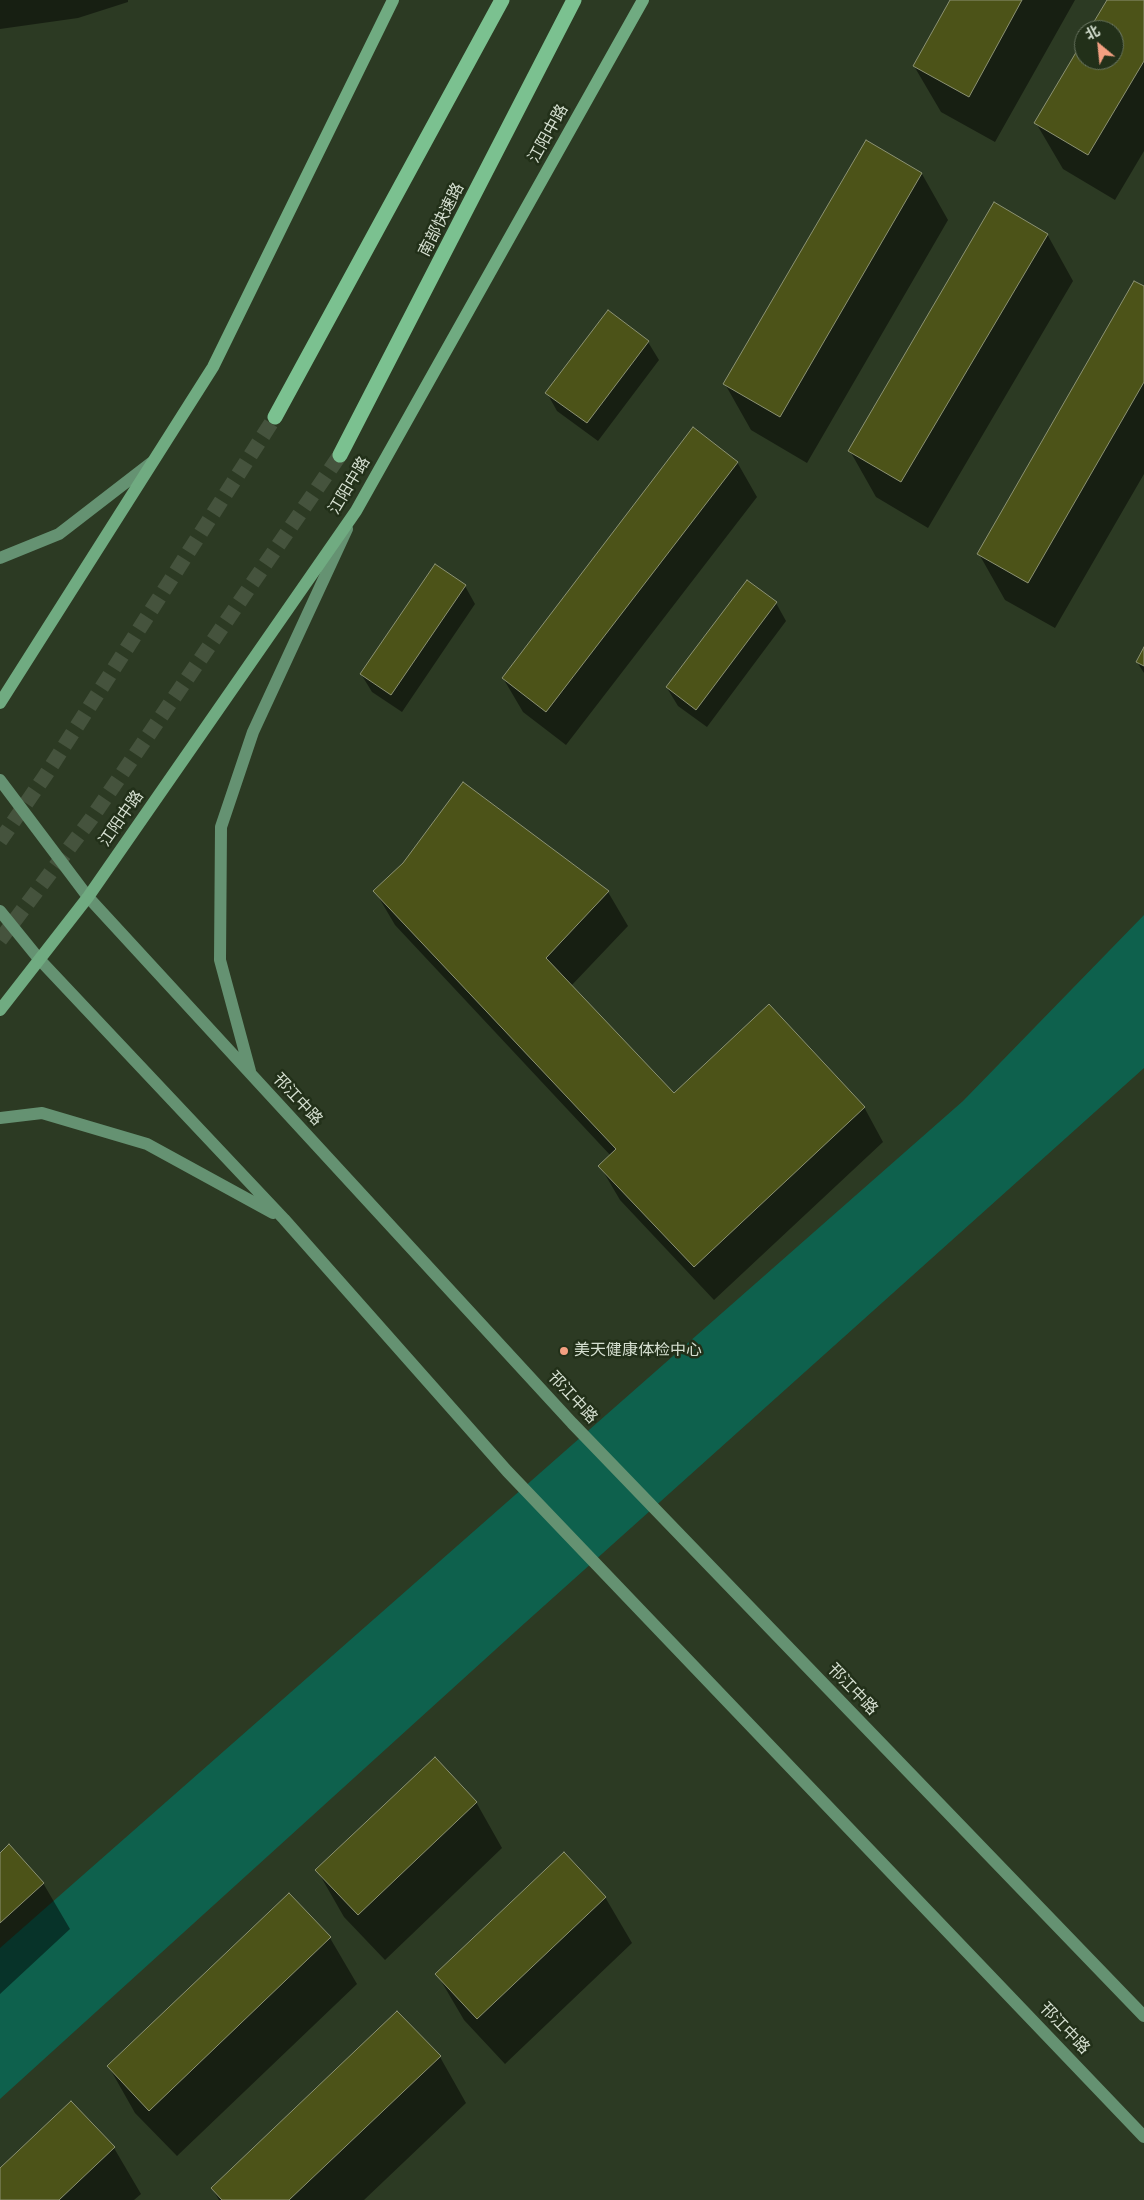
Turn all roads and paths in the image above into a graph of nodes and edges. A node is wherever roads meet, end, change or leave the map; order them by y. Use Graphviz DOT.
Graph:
graph roads {
  1 [pos="393,0"];
  2 [pos="502,0"];
  3 [pos="574,0"];
  4 [pos="643,0"];
  5 [pos="275,417"];
  6 [pos="340,455"];
  7 [pos="155,460"];
  8 [pos="356,511"];
  9 [pos="0,558"];
  10 [pos="0,703"];
  11 [pos="0,780"];
  12 [pos="88,897"];
  13 [pos="0,911"];
  14 [pos="39,959"];
  15 [pos="0,1010"];
  16 [pos="251,1074"];
  17 [pos="0,1118"];
  18 [pos="284,1219"];
  19 [pos="1144,2016"];
  20 [pos="1144,2137"];
  1 -- 7 [label="main road"];
  2 -- 5 [label="highway"];
  3 -- 6 [label="highway, 南部快速路"];
  4 -- 8 [label="main road, 江阳中路"];
  7 -- 9 [label="main road"];
  7 -- 10 [label="main road"];
  8 -- 12 [label="main road, 江阳中路"];
  8 -- 16 [label="main road"];
  11 -- 12 [label="main road, 邗江中路"];
  12 -- 14 [label="main road, 江阳中路"];
  12 -- 16 [label="main road, 邗江中路"];
  13 -- 14 [label="main road, 邗江中路"];
  14 -- 15 [label="main road, 江阳中路"];
  14 -- 18 [label="main road, 邗江中路"];
  16 -- 19 [label="main road, 邗江中路"];
  17 -- 18 [label="main road"];
  18 -- 20 [label="main road, 邗江中路"];
}
